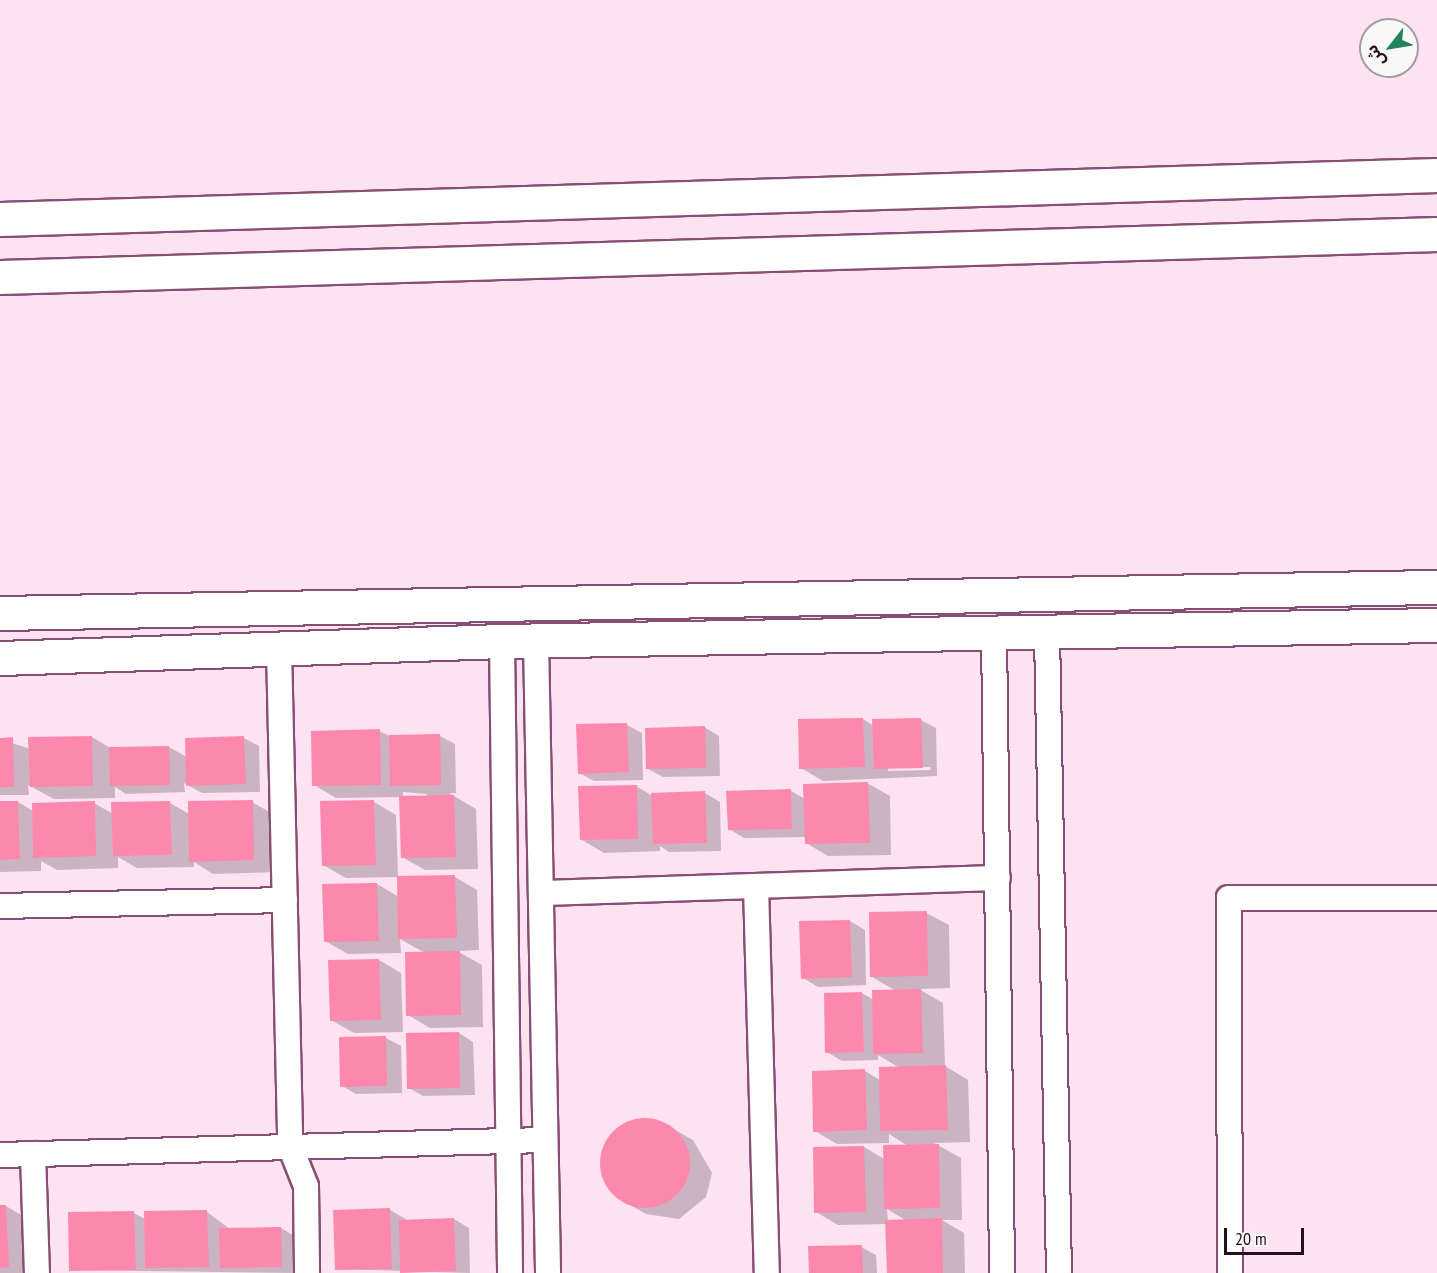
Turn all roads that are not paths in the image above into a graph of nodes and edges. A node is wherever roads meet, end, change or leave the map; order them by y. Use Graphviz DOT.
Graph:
graph roads {
  1 [pos="1437,175"];
  2 [pos="0,219"];
  3 [pos="1437,234"];
  4 [pos="0,277"];
  5 [pos="1437,587"];
  6 [pos="0,613"];
  7 [pos="1437,625"];
  8 [pos="994,632"];
  9 [pos="1047,632"];
  10 [pos="536,640"];
  11 [pos="502,641"];
  12 [pos="279,648"];
  13 [pos="0,658"];
  14 [pos="998,878"];
  15 [pos="756,886"];
  16 [pos="541,893"];
  17 [pos="1437,898"];
  18 [pos="285,900"];
  19 [pos="0,906"];
  20 [pos="506,1139"];
  21 [pos="545,1140"];
  22 [pos="290,1146"];
  23 [pos="33,1154"];
  24 [pos="0,1155"];
  25 [pos="37,1273"];
  26 [pos="307,1273"];
  27 [pos="510,1273"];
  28 [pos="548,1273"];
  29 [pos="767,1273"];
  30 [pos="1002,1273"];
  31 [pos="1059,1273"];
  32 [pos="1230,1273"];
  1 -- 2 [label="main road"];
  3 -- 4 [label="main road"];
  5 -- 6 [label="main road"];
  7 -- 9 [label="main road"];
  8 -- 9 [label="main road"];
  8 -- 10 [label="main road"];
  8 -- 14 [label="street"];
  9 -- 31 [label="street"];
  10 -- 11 [label="main road"];
  10 -- 16 [label="street"];
  11 -- 12 [label="main road"];
  11 -- 20 [label="street"];
  12 -- 13 [label="main road"];
  12 -- 18 [label="street"];
  14 -- 15 [label="street"];
  14 -- 30 [label="street"];
  15 -- 16 [label="street"];
  15 -- 29 [label="street"];
  16 -- 21 [label="street"];
  17 -- 32 [label="street"];
  18 -- 19 [label="street"];
  18 -- 22 [label="street"];
  20 -- 21 [label="street"];
  20 -- 22 [label="street"];
  20 -- 27 [label="street"];
  21 -- 28 [label="street"];
  22 -- 23 [label="street"];
  22 -- 26 [label="street"];
  23 -- 24 [label="street"];
  23 -- 25 [label="street"];
}
